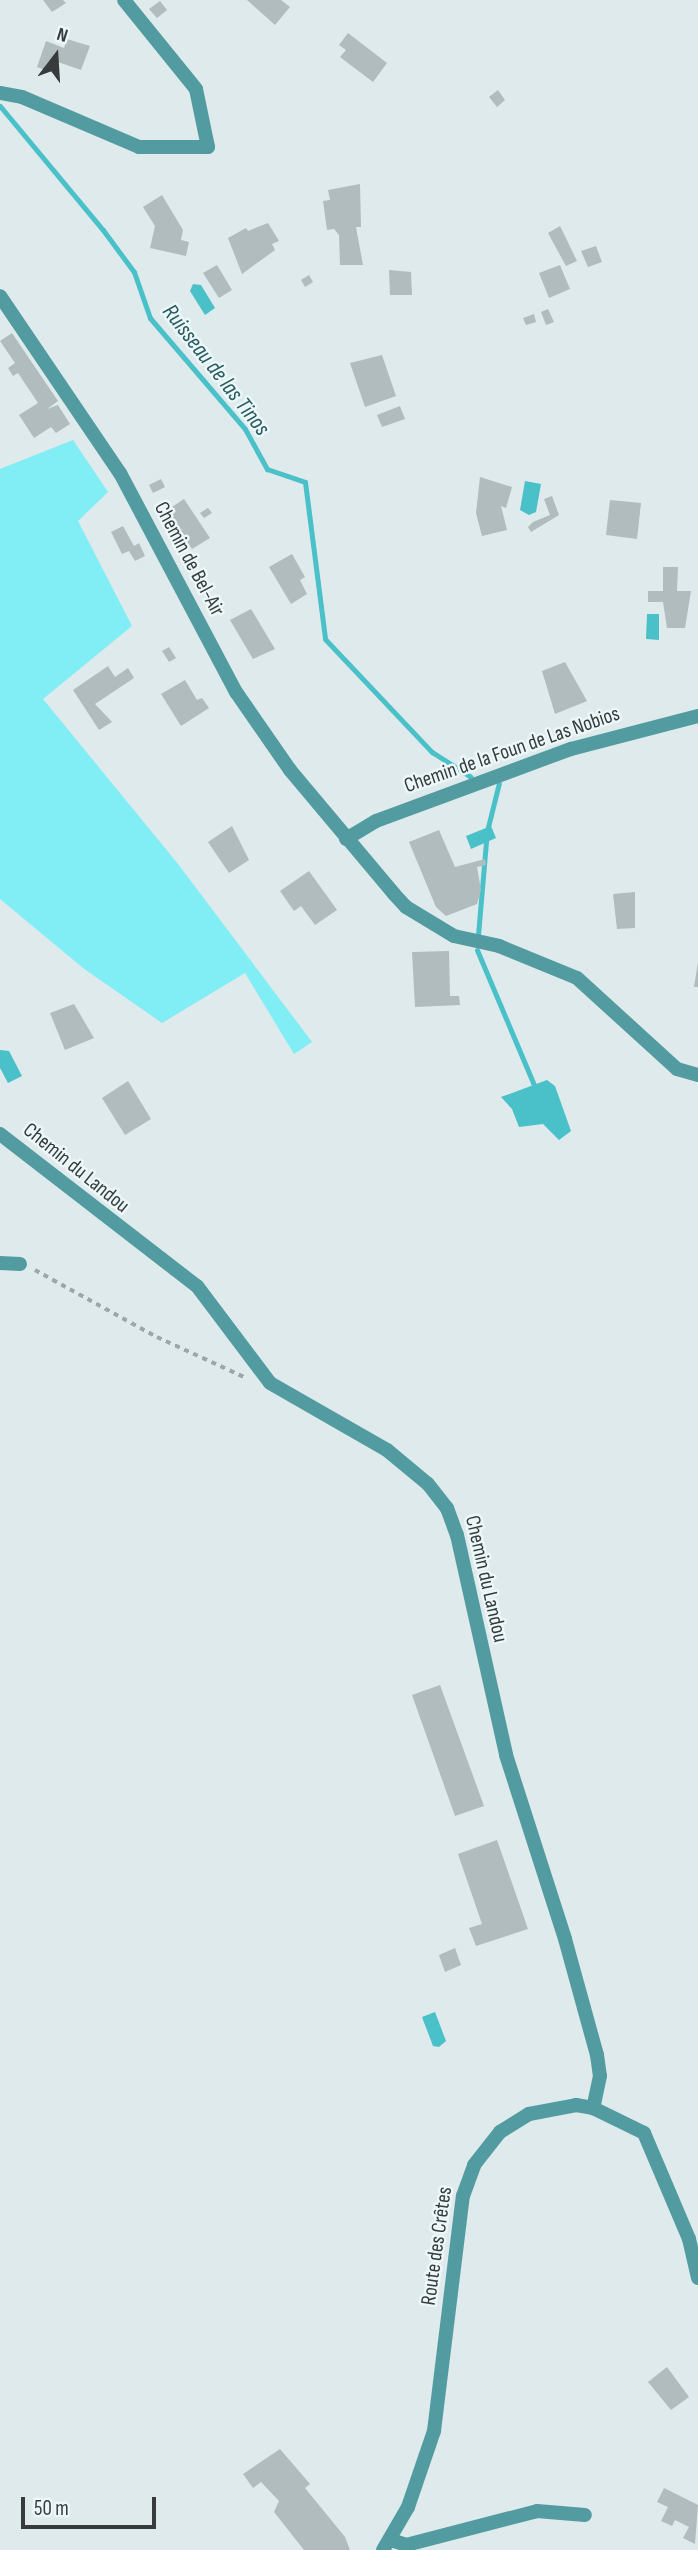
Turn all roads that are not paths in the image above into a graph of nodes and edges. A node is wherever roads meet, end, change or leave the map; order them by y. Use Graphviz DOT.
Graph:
graph roads {
  1 [pos="124,0"];
  2 [pos="0,93"];
  3 [pos="0,296"];
  4 [pos="698,716"];
  5 [pos="346,839"];
  6 [pos="698,1075"];
  7 [pos="0,1134"];
  8 [pos="0,1263"];
  9 [pos="20,1265"];
  10 [pos="593,2108"];
  11 [pos="698,2278"];
  12 [pos="585,2515"];
  13 [pos="387,2545"];
  1 -- 2 [label="street"];
  3 -- 5 [label="street, Chemin de Bel-Air"];
  4 -- 5 [label="street, Chemin de la Foun de Las Nobios"];
  5 -- 6 [label="street, Chemin de Bel-Air"];
  7 -- 10 [label="street, Chemin du Landou"];
  8 -- 9 [label="street"];
  10 -- 11 [label="street, Route des Crêtes"];
  10 -- 13 [label="street, Route des Crêtes"];
  12 -- 13 [label="street"];
}
